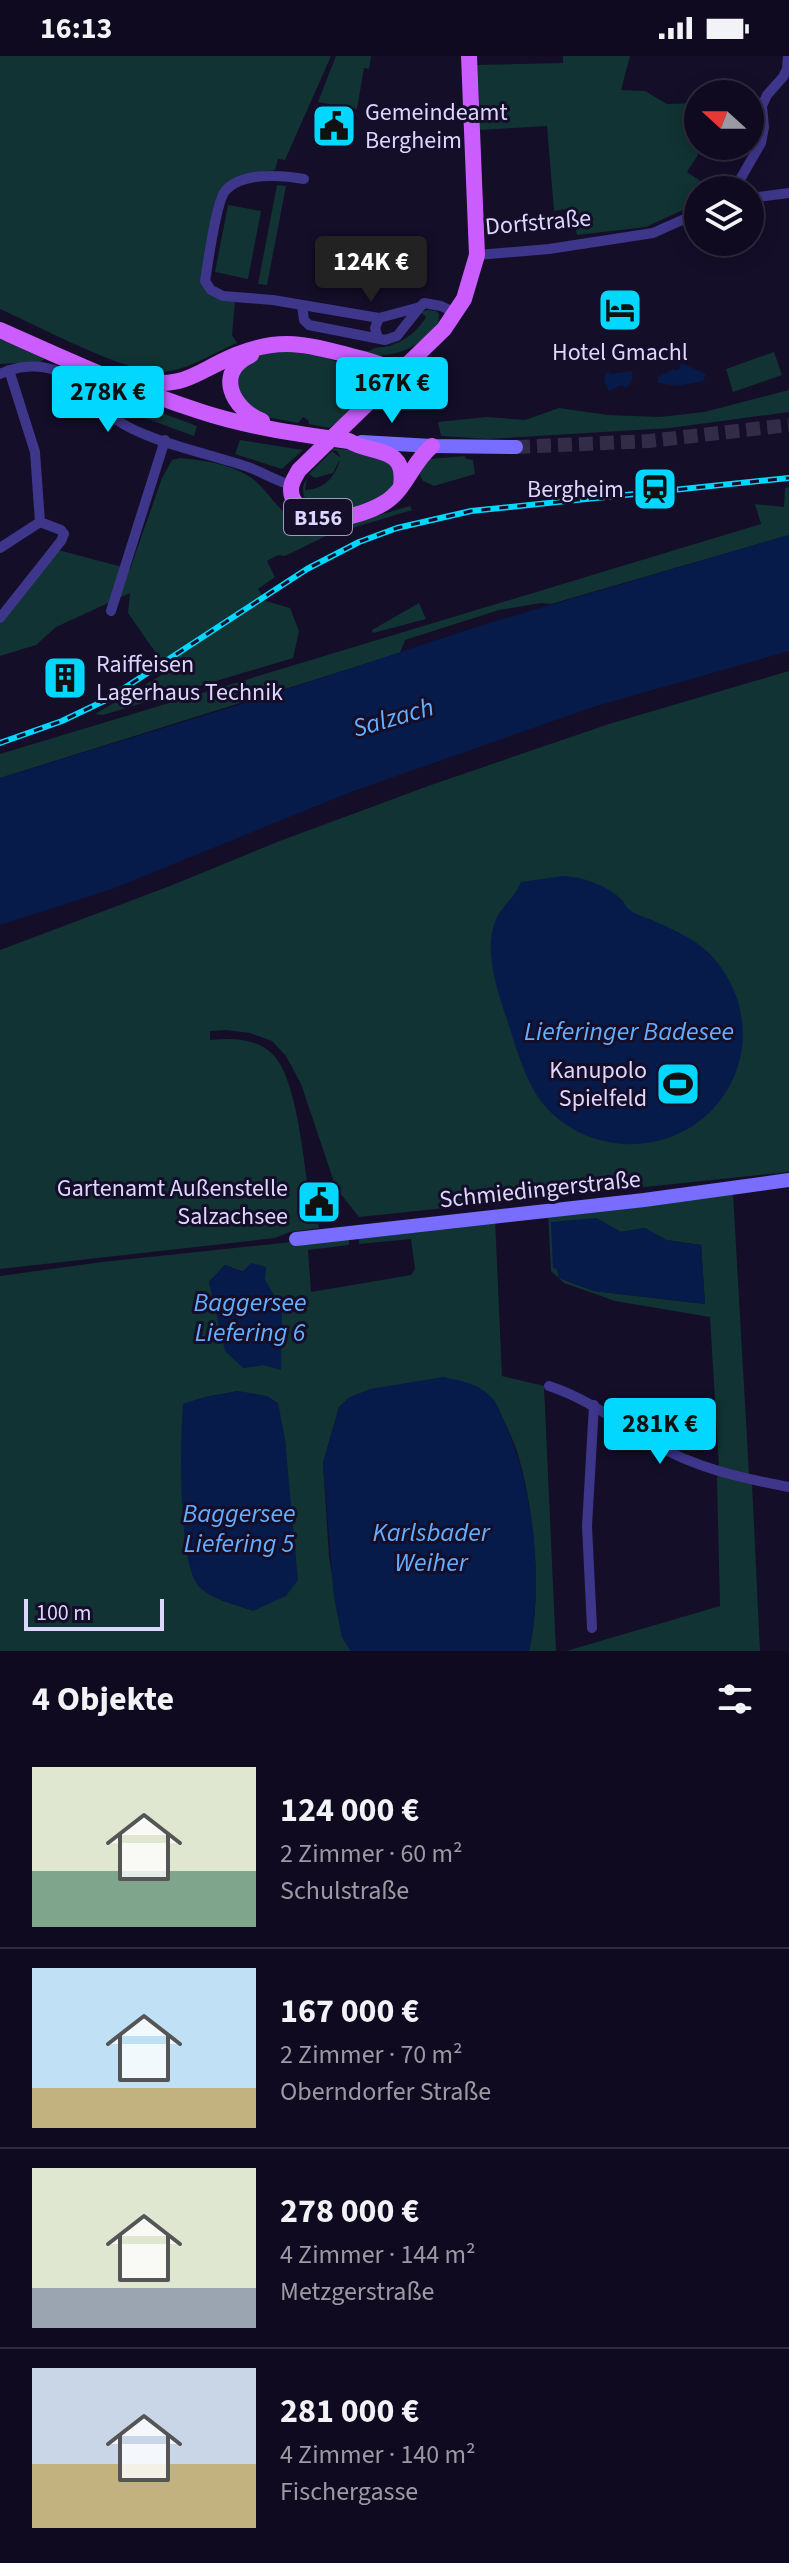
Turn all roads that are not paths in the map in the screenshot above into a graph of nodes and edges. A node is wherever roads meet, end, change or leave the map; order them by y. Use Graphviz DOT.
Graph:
graph roads {
  1 [pos="469,56"];
  2 [pos="788,56"];
  3 [pos="742,176"];
  4 [pos="304,179"];
  5 [pos="789,193"];
  6 [pos="764,196"];
  7 [pos="684,219"];
  8 [pos="477,255"];
  9 [pos="302,305"];
  10 [pos="420,307"];
  11 [pos="456,313"];
  12 [pos="379,318"];
  13 [pos="0,330"];
  14 [pos="378,338"];
  15 [pos="4,372"];
  16 [pos="398,372"];
  17 [pos="111,379"];
  18 [pos="382,387"];
  19 [pos="293,433"];
  20 [pos="165,440"];
  21 [pos="349,441"];
  22 [pos="432,446"];
  23 [pos="516,447"];
  24 [pos="291,485"];
  25 [pos="401,486"];
  26 [pos="40,522"];
  27 [pos="0,548"];
  28 [pos="111,611"];
  29 [pos="0,618"];
  30 [pos="789,1180"];
  31 [pos="296,1239"];
  32 [pos="549,1386"];
  33 [pos="594,1405"];
  34 [pos="789,1487"];
  35 [pos="592,1628"];
  1 -- 8 [label="main road, Dorfstraße / B156"];
  2 -- 3 [label="street"];
  4 -- 9 [label="street"];
  5 -- 6 [label="street"];
  7 -- 8 [label="street, Dorfstraße"];
  8 -- 11 [label="main road, B156"];
  9 -- 12 [label="street"];
  9 -- 14 [label="street"];
  10 -- 11 [label="street"];
  10 -- 12 [label="street"];
  10 -- 14 [label="street"];
  11 -- 16 [label="main road, B156"];
  12 -- 14 [label="street"];
  13 -- 17 [label="main road"];
  15 -- 20 [label="street"];
  15 -- 26 [label="street"];
  16 -- 17 [label="main road"];
  16 -- 18 [label="main road, B156"];
  17 -- 19 [label="main road"];
  18 -- 19 [label="main road"];
  18 -- 24 [label="main road, B156"];
  19 -- 21 [label="main road"];
  20 -- 24 [label="street"];
  20 -- 28 [label="street"];
  21 -- 22 [label="street"];
  21 -- 25 [label="main road"];
  22 -- 23 [label="street"];
  22 -- 25 [label="main road"];
  24 -- 25 [label="main road, B156"];
  26 -- 27 [label="street"];
  26 -- 29 [label="street"];
  30 -- 31 [label="street, Schmiedingerstraße"];
  32 -- 33 [label="street"];
  33 -- 34 [label="street"];
  33 -- 35 [label="street"];
}
